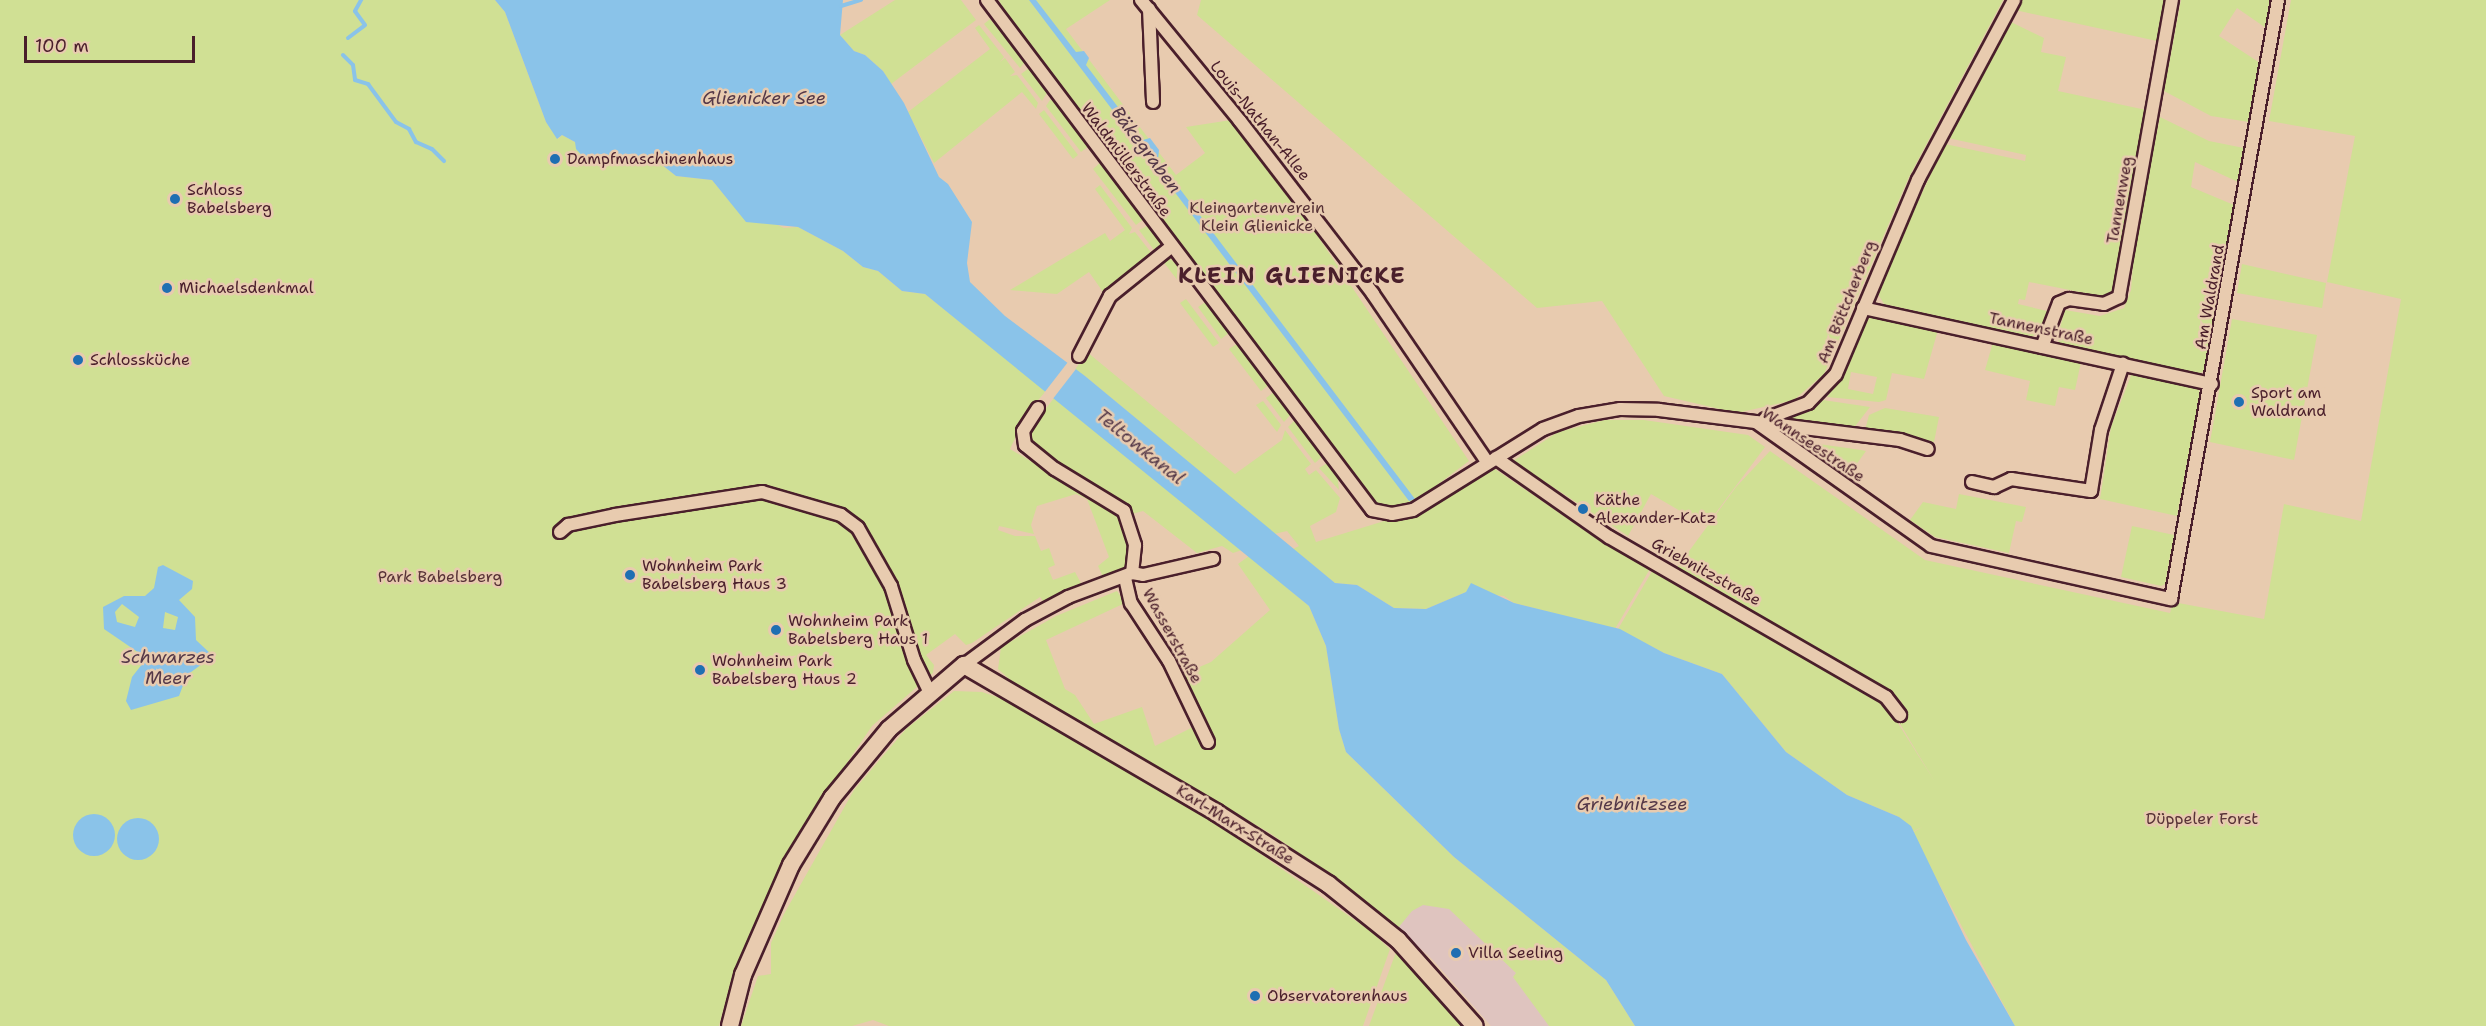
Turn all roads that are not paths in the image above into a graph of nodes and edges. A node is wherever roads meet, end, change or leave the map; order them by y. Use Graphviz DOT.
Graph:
graph roads {
  1 [pos="987,0"];
  2 [pos="2014,0"];
  3 [pos="2172,0"];
  4 [pos="2278,0"];
  5 [pos="1145,4"];
  6 [pos="1153,102"];
  7 [pos="1171,247"];
  8 [pos="1863,308"];
  9 [pos="2042,347"];
  10 [pos="1079,356"];
  11 [pos="2123,364"];
  12 [pos="2212,384"];
  13 [pos="1038,408"];
  14 [pos="1755,421"];
  15 [pos="1928,449"];
  16 [pos="1492,460"];
  17 [pos="1972,482"];
  18 [pos="1372,510"];
  19 [pos="560,532"];
  20 [pos="1213,559"];
  21 [pos="1128,576"];
  22 [pos="2171,599"];
  23 [pos="964,665"];
  24 [pos="930,693"];
  25 [pos="1900,715"];
  26 [pos="1208,742"];
  27 [pos="729,1026"];
  28 [pos="1474,1026"];
  1 -- 7 [label="street, Waldmüllerstraße"];
  2 -- 8 [label="street, Am Böttcherberg"];
  3 -- 9 [label="street, Tannenweg"];
  4 -- 12 [label="street, Am Waldrand"];
  5 -- 6 [label="street, Louis-Nathan-Allee"];
  5 -- 16 [label="street, Louis-Nathan-Allee"];
  7 -- 10 [label="street"];
  7 -- 18 [label="street, Waldmüllerstraße"];
  8 -- 9 [label="street, Tannenstraße"];
  8 -- 14 [label="street, Am Böttcherberg"];
  9 -- 11 [label="street, Tannenstraße"];
  11 -- 12 [label="street, Tannenstraße"];
  11 -- 17 [label="street"];
  12 -- 22 [label="street, Am Waldrand"];
  13 -- 21 [label="street"];
  14 -- 15 [label="street"];
  14 -- 16 [label="street, Wannseestraße"];
  14 -- 22 [label="street, Wannseestraße"];
  16 -- 18 [label="street, Wannseestraße"];
  16 -- 25 [label="street, Griebnitzstraße"];
  19 -- 24 [label="street"];
  20 -- 21 [label="street"];
  21 -- 23 [label="street"];
  21 -- 26 [label="street, Wasserstraße"];
  23 -- 24 [label="street"];
  23 -- 28 [label="street, Karl-Marx-Straße"];
  24 -- 27 [label="street"];
}
